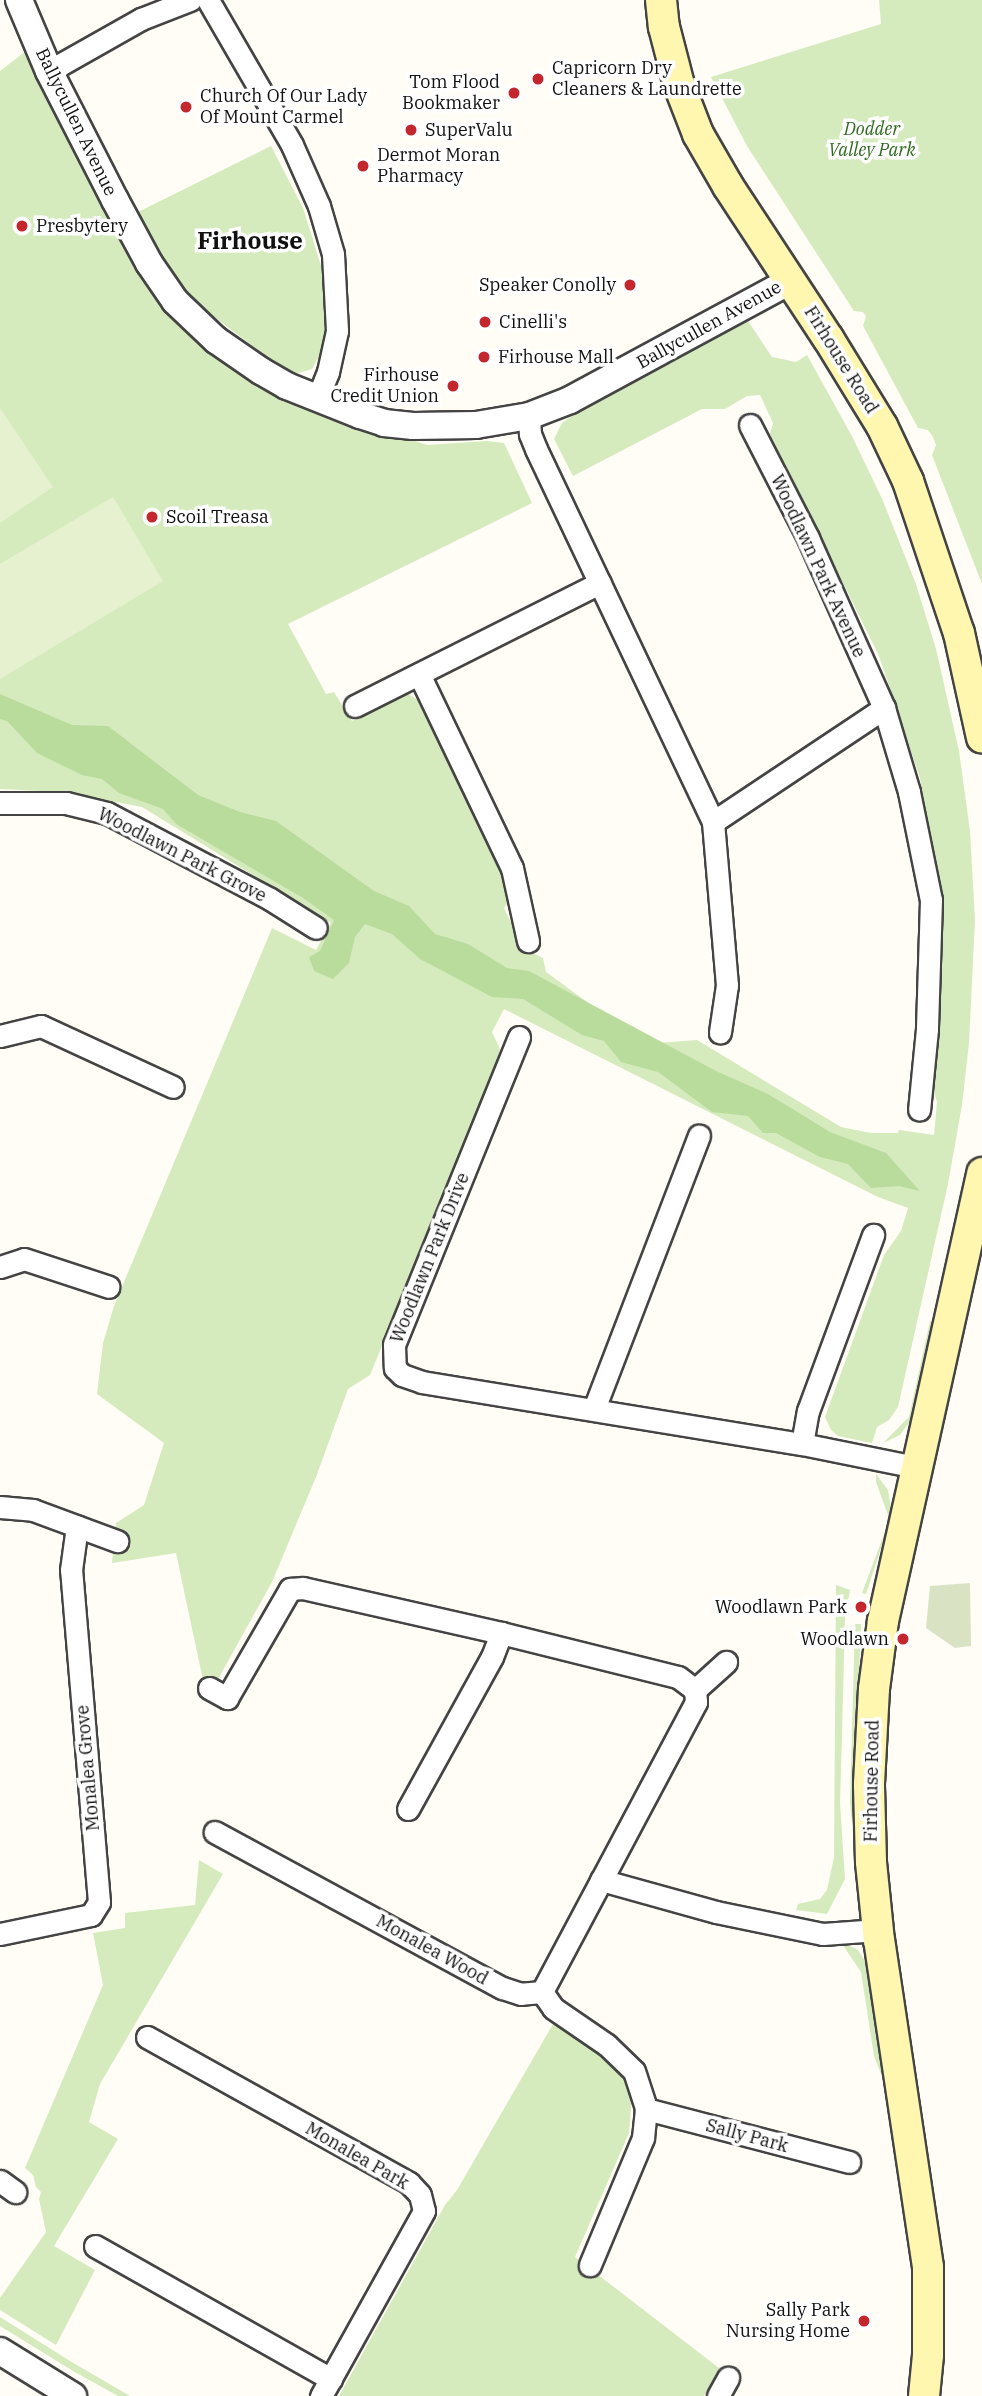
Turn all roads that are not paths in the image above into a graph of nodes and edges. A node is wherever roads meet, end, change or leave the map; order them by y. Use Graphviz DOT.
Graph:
graph roads {
  1 [pos="19,0"];
  2 [pos="190,0"];
  3 [pos="208,0"];
  4 [pos="662,0"];
  5 [pos="48,71"];
  6 [pos="790,281"];
  7 [pos="317,399"];
  8 [pos="529,416"];
  9 [pos="750,425"];
  10 [pos="600,583"];
  11 [pos="419,674"];
  12 [pos="355,706"];
  13 [pos="884,708"];
  14 [pos="982,738"];
  15 [pos="0,803"];
  16 [pos="713,822"];
  17 [pos="316,928"];
  18 [pos="528,941"];
  19 [pos="720,1032"];
  20 [pos="0,1036"];
  21 [pos="519,1037"];
  22 [pos="173,1087"];
  23 [pos="919,1110"];
  24 [pos="699,1135"];
  25 [pos="982,1173"];
  26 [pos="873,1235"];
  27 [pos="0,1267"];
  28 [pos="109,1287"];
  29 [pos="594,1409"];
  30 [pos="802,1444"];
  31 [pos="916,1467"];
  32 [pos="0,1507"];
  33 [pos="78,1526"];
  34 [pos="117,1541"];
  35 [pos="501,1633"];
  36 [pos="726,1662"];
  37 [pos="209,1688"];
  38 [pos="695,1690"];
  39 [pos="408,1809"];
  40 [pos="215,1832"];
  41 [pos="601,1880"];
  42 [pos="878,1930"];
  43 [pos="0,1934"];
  44 [pos="542,1992"];
  45 [pos="147,2037"];
  46 [pos="646,2109"];
  47 [pos="849,2162"];
  48 [pos="95,2246"];
  49 [pos="590,2265"];
  50 [pos="0,2351"];
  51 [pos="326,2387"];
  52 [pos="73,2396"];
  53 [pos="924,2396"];
  1 -- 5 [label="street, Ballycullen Avenue"];
  2 -- 5 [label="street"];
  3 -- 7 [label="street"];
  4 -- 6 [label="main road, Firhouse Road"];
  5 -- 7 [label="street, Ballycullen Avenue"];
  6 -- 8 [label="street, Ballycullen Avenue"];
  6 -- 14 [label="main road, Firhouse Road"];
  7 -- 8 [label="street, Ballycullen Avenue"];
  8 -- 10 [label="street"];
  9 -- 13 [label="street, Woodlawn Park Avenue"];
  10 -- 11 [label="street"];
  10 -- 16 [label="street"];
  11 -- 12 [label="street"];
  11 -- 18 [label="street"];
  13 -- 16 [label="street"];
  13 -- 23 [label="street, Woodlawn Park Avenue"];
  15 -- 17 [label="street, Woodlawn Park Grove"];
  16 -- 19 [label="street"];
  20 -- 22 [label="street"];
  21 -- 29 [label="street, Woodlawn Park Drive"];
  24 -- 29 [label="street"];
  25 -- 31 [label="main road, Firhouse Road"];
  26 -- 30 [label="street"];
  27 -- 28 [label="street"];
  29 -- 30 [label="street, Woodlawn Park Drive"];
  30 -- 31 [label="street, Woodlawn Park Drive"];
  31 -- 42 [label="main road, Firhouse Road"];
  32 -- 33 [label="street"];
  33 -- 34 [label="street"];
  33 -- 43 [label="street, Monalea Grove"];
  35 -- 37 [label="street"];
  35 -- 38 [label="street"];
  35 -- 39 [label="street"];
  36 -- 38 [label="street"];
  38 -- 41 [label="street"];
  40 -- 44 [label="street, Monalea Wood"];
  41 -- 42 [label="street"];
  41 -- 44 [label="street"];
  42 -- 53 [label="main road, Firhouse Road"];
  44 -- 46 [label="street"];
  45 -- 51 [label="street, Monalea Park"];
  46 -- 47 [label="street, Sally Park"];
  46 -- 49 [label="street"];
  48 -- 51 [label="street, Monalea Park"];
  50 -- 52 [label="street"];
}
